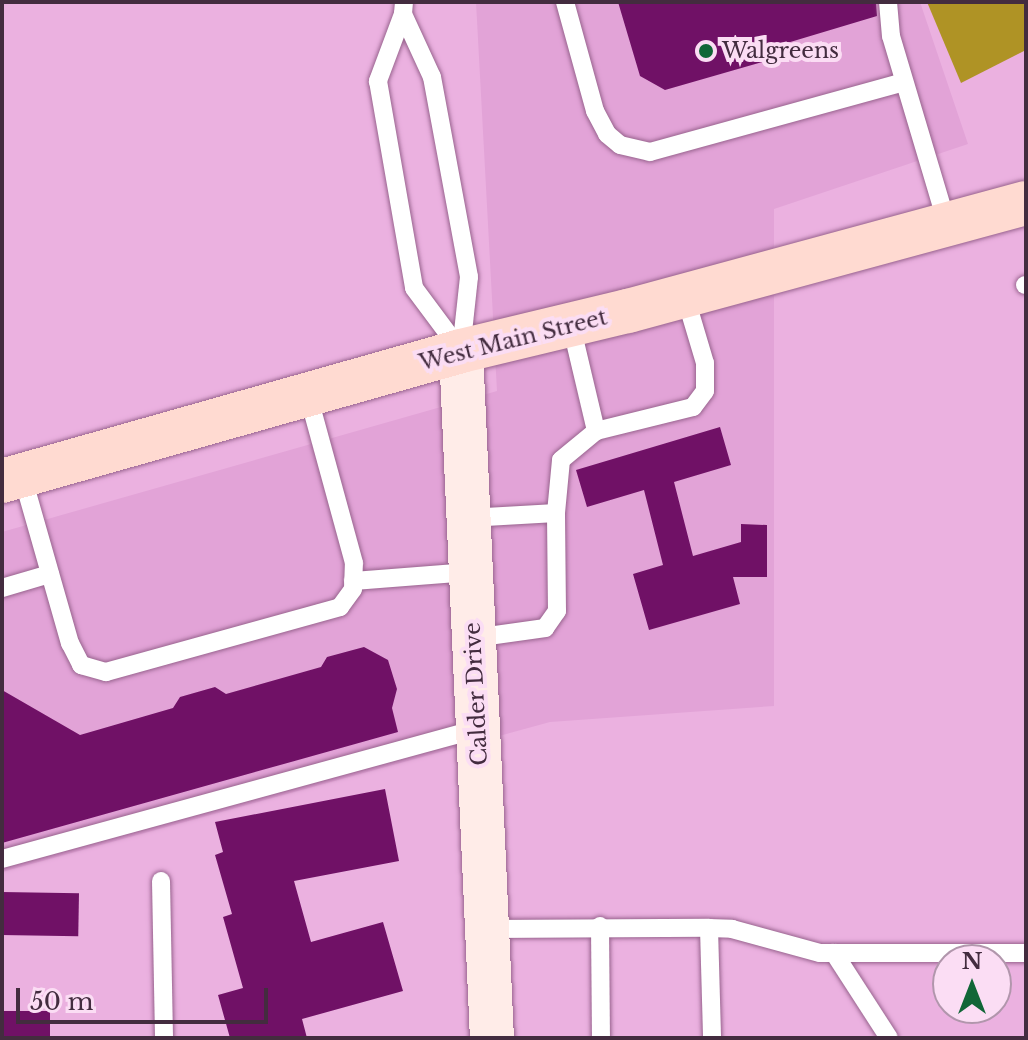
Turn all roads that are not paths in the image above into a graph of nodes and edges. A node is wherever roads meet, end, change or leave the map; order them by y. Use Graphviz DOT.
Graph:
graph roads {
  1 [pos="565,2"];
  2 [pos="888,2"];
  3 [pos="403,8"];
  4 [pos="904,82"];
  5 [pos="1026,203"];
  6 [pos="947,224"];
  7 [pos="685,296"];
  8 [pos="571,325"];
  9 [pos="461,351"];
  10 [pos="308,395"];
  11 [pos="596,431"];
  12 [pos="12,478"];
  13 [pos="556,513"];
  14 [pos="468,518"];
  15 [pos="471,572"];
  16 [pos="50,574"];
  17 [pos="353,581"];
  18 [pos="2,588"];
  19 [pos="474,638"];
  20 [pos="478,729"];
  21 [pos="2,859"];
  22 [pos="161,881"];
  23 [pos="600,926"];
  24 [pos="709,928"];
  25 [pos="487,929"];
  26 [pos="834,953"];
  27 [pos="1026,953"];
  28 [pos="164,1038"];
  29 [pos="492,1038"];
  30 [pos="601,1038"];
  31 [pos="712,1038"];
  32 [pos="889,1038"];
  1 -- 4 [label="lane"];
  2 -- 4 [label="lane"];
  3 -- 9 [label="lane"];
  3 -- 9 [label="lane"];
  4 -- 6 [label="lane"];
  5 -- 6 [label="main road, West Main Street"];
  6 -- 7 [label="main road, West Main Street"];
  7 -- 8 [label="main road, West Main Street"];
  7 -- 11 [label="lane"];
  8 -- 9 [label="main road, West Main Street"];
  8 -- 11 [label="lane"];
  9 -- 10 [label="main road, West Main Street"];
  9 -- 14 [label="street, Calder Drive"];
  10 -- 12 [label="main road, West Main Street"];
  10 -- 17 [label="lane"];
  11 -- 13 [label="lane"];
  12 -- 16 [label="lane"];
  13 -- 14 [label="lane"];
  13 -- 19 [label="lane"];
  14 -- 15 [label="street, Calder Drive"];
  15 -- 17 [label="lane"];
  15 -- 19 [label="street, Calder Drive"];
  16 -- 17 [label="lane"];
  16 -- 18 [label="lane"];
  19 -- 20 [label="street, Calder Drive"];
  20 -- 21 [label="lane"];
  20 -- 25 [label="street, Calder Drive"];
  22 -- 28 [label="lane"];
  23 -- 24 [label="lane"];
  23 -- 25 [label="lane"];
  23 -- 30 [label="lane"];
  24 -- 26 [label="lane"];
  24 -- 31 [label="lane"];
  25 -- 29 [label="street, Calder Drive"];
  26 -- 27 [label="lane"];
  26 -- 32 [label="lane"];
}
